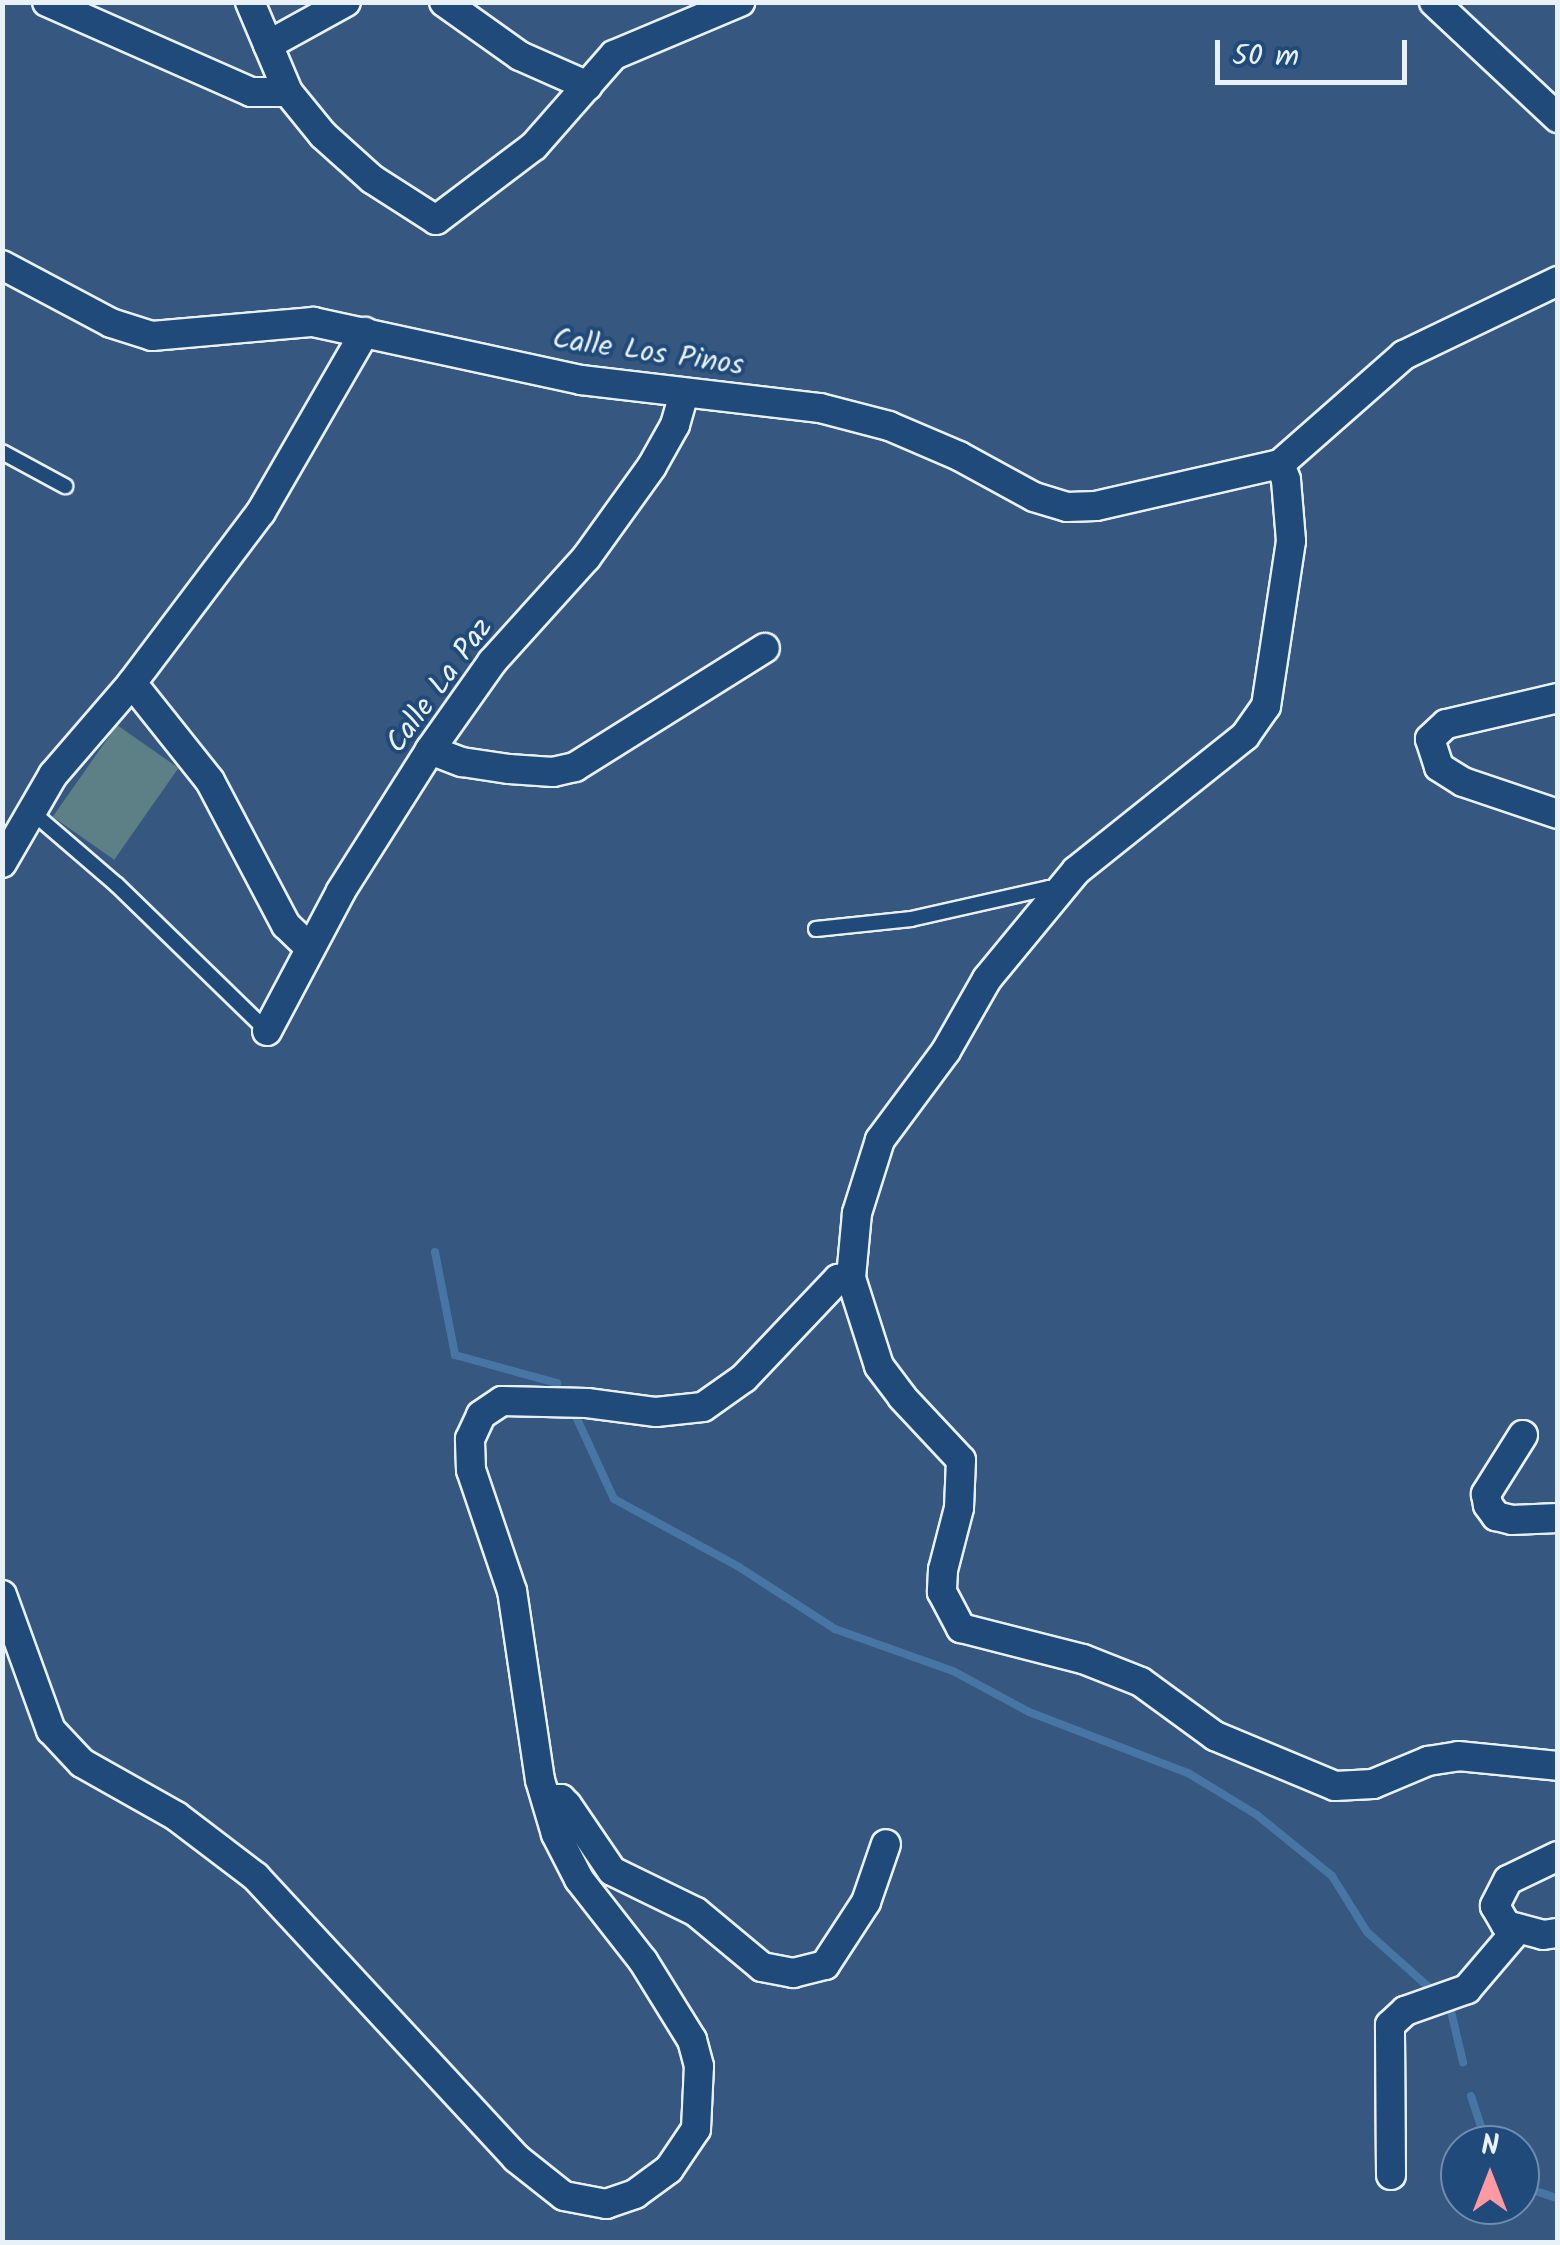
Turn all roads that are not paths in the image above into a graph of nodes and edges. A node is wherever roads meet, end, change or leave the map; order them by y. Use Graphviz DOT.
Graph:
graph roads {
  1 [pos="47,2"];
  2 [pos="250,2"];
  3 [pos="346,2"];
  4 [pos="444,2"];
  5 [pos="740,2"];
  6 [pos="1434,2"];
  7 [pos="268,45"];
  8 [pos="588,86"];
  9 [pos="288,92"];
  10 [pos="1558,118"];
  11 [pos="2,265"];
  12 [pos="1558,281"];
  13 [pos="365,332"];
  14 [pos="684,394"];
  15 [pos="2,452"];
  16 [pos="1280,464"];
  17 [pos="66,486"];
  18 [pos="764,648"];
  19 [pos="132,683"];
  20 [pos="1558,698"];
  21 [pos="430,750"];
  22 [pos="32,812"];
  23 [pos="1558,814"];
  24 [pos="2,863"];
  25 [pos="1059,892"];
  26 [pos="816,930"];
  27 [pos="310,948"];
  28 [pos="267,1031"];
  29 [pos="851,1278"];
  30 [pos="1523,1435"];
  31 [pos="1558,1518"];
  32 [pos="2,1595"];
  33 [pos="1558,1766"];
  34 [pos="547,1799"];
  35 [pos="886,1844"];
  36 [pos="1558,1856"];
  37 [pos="1518,1929"];
  38 [pos="1558,1933"];
  39 [pos="1392,2175"];
  1 -- 9 [label="street"];
  2 -- 7 [label="street"];
  3 -- 7 [label="street"];
  4 -- 8 [label="street"];
  5 -- 8 [label="street"];
  6 -- 10 [label="street"];
  7 -- 9 [label="street"];
  8 -- 9 [label="street"];
  11 -- 13 [label="street, Calle Los Pinos"];
  12 -- 16 [label="street"];
  13 -- 14 [label="street, Calle Los Pinos"];
  13 -- 19 [label="street"];
  14 -- 16 [label="street, Calle Los Pinos"];
  14 -- 21 [label="street, Calle La Paz"];
  15 -- 17 [label="lane"];
  16 -- 25 [label="street"];
  18 -- 21 [label="street"];
  19 -- 22 [label="street"];
  19 -- 27 [label="street"];
  20 -- 23 [label="street"];
  21 -- 27 [label="street, Calle La Paz"];
  22 -- 24 [label="street"];
  22 -- 28 [label="lane"];
  25 -- 26 [label="lane"];
  25 -- 29 [label="street"];
  27 -- 28 [label="street, Calle La Paz"];
  29 -- 33 [label="street"];
  29 -- 34 [label="street"];
  30 -- 31 [label="street"];
  32 -- 34 [label="street"];
  34 -- 35 [label="street"];
  36 -- 37 [label="street"];
  37 -- 38 [label="street"];
  37 -- 39 [label="street"];
}
